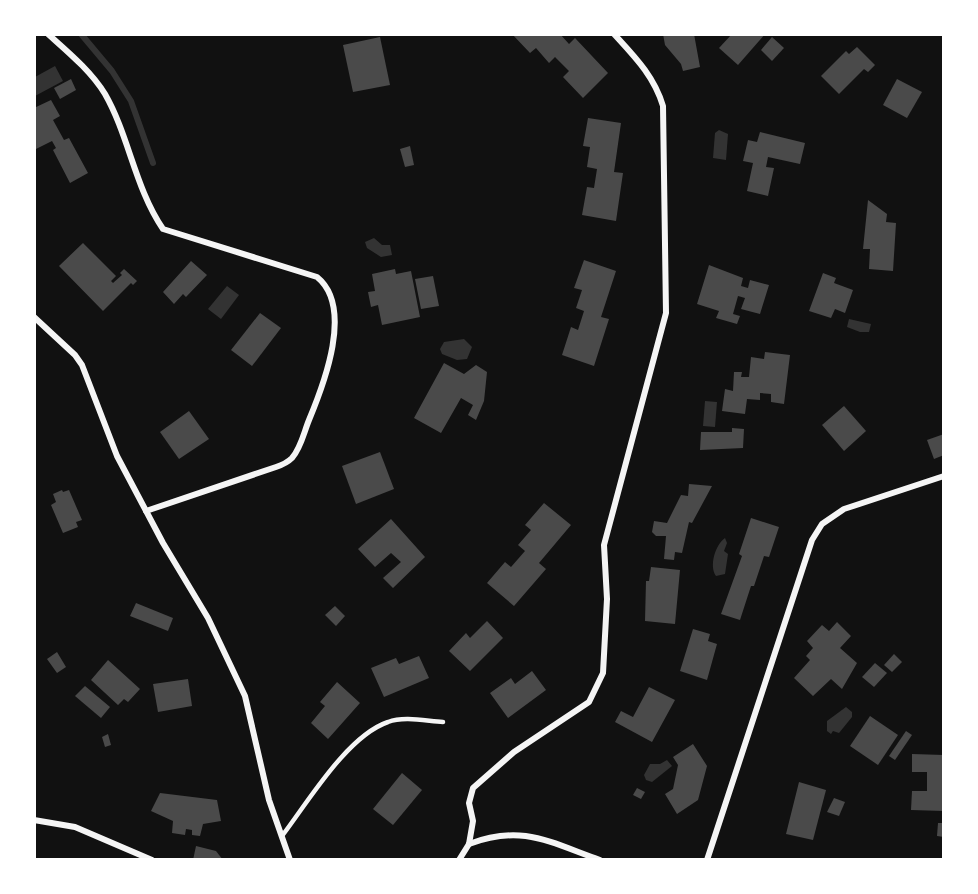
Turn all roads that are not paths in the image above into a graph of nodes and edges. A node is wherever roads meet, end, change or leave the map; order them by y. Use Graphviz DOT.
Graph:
graph roads {
  1 [pos="48,34"];
  2 [pos="617,35"];
  3 [pos="34,317"];
  4 [pos="944,476"];
  5 [pos="146,511"];
  6 [pos="443,722"];
  7 [pos="34,820"];
  8 [pos="282,836"];
  9 [pos="469,844"];
  10 [pos="152,860"];
  11 [pos="290,860"];
  12 [pos="459,860"];
  13 [pos="600,860"];
  14 [pos="707,860"];
  1 -- 5 [label="street"];
  2 -- 9 [label="street"];
  3 -- 5 [label="street"];
  4 -- 14 [label="street"];
  5 -- 8 [label="street"];
  6 -- 8 [label="lane"];
  7 -- 10 [label="street"];
  8 -- 11 [label="street"];
  9 -- 12 [label="street"];
  9 -- 13 [label="street"];
}
